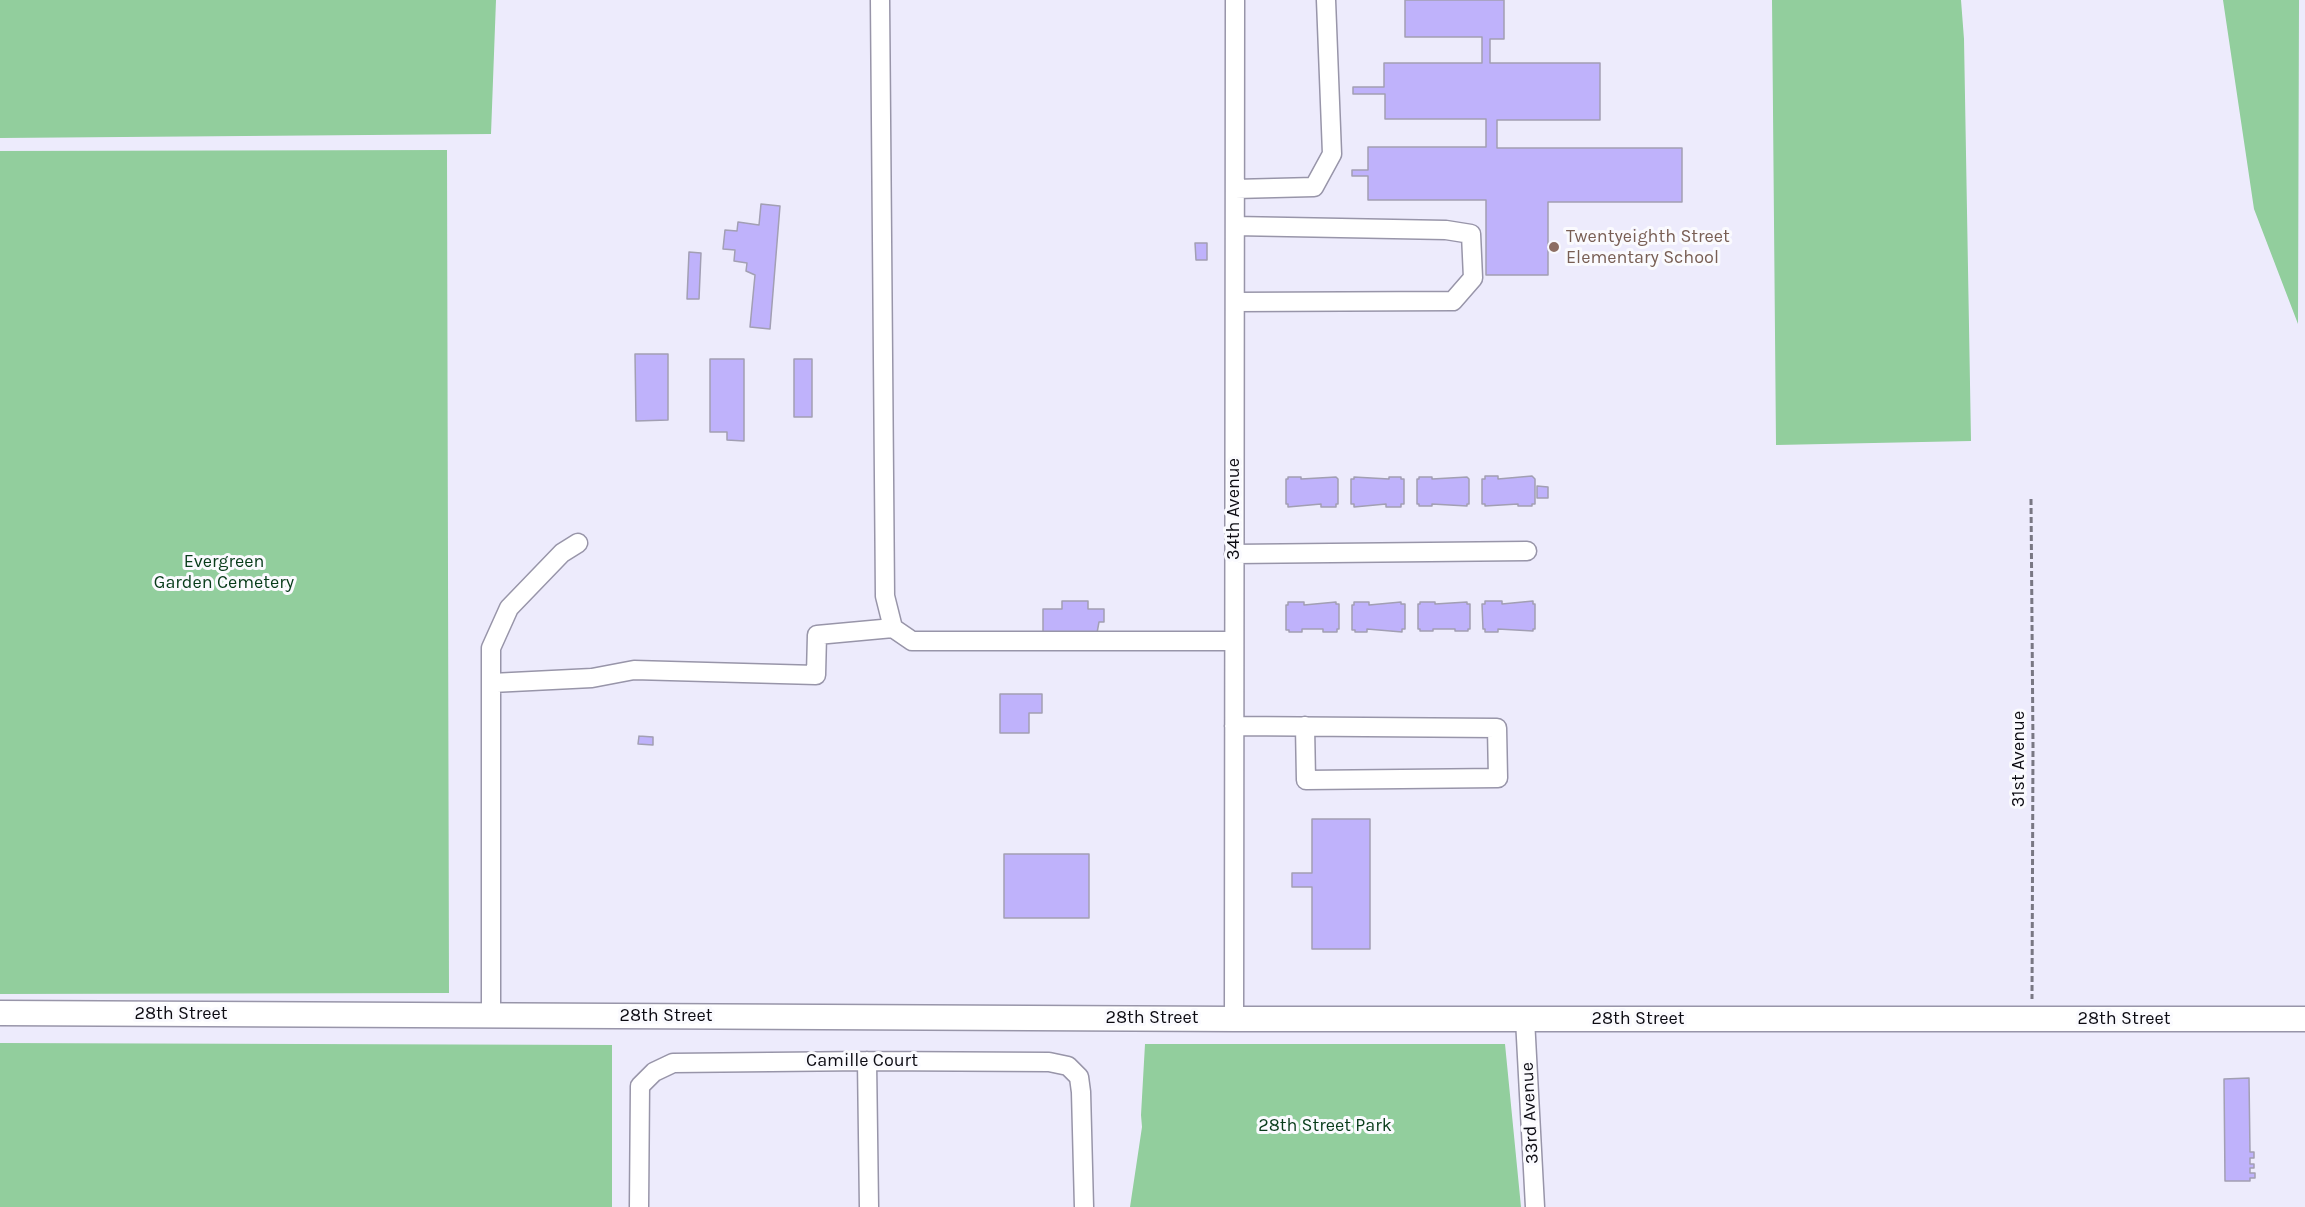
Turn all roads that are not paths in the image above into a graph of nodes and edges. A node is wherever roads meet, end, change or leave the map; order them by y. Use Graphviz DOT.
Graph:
graph roads {
  1 [pos="880,0"];
  2 [pos="1235,0"];
  3 [pos="1326,0"];
  4 [pos="1235,189"];
  5 [pos="1235,226"];
  6 [pos="1235,302"];
  7 [pos="578,543"];
  8 [pos="1527,551"];
  9 [pos="1234,554"];
  10 [pos="893,628"];
  11 [pos="1234,641"];
  12 [pos="492,683"];
  13 [pos="1234,726"];
  14 [pos="1305,726"];
  15 [pos="0,1013"];
  16 [pos="491,1015"];
  17 [pos="1234,1019"];
  18 [pos="1525,1019"];
  19 [pos="2305,1019"];
  20 [pos="867,1061"];
  21 [pos="639,1207"];
  22 [pos="869,1207"];
  23 [pos="1084,1207"];
  24 [pos="1536,1207"];
  1 -- 10 [label="street"];
  2 -- 4 [label="street, 34th Avenue"];
  3 -- 4 [label="street"];
  4 -- 5 [label="street, 34th Avenue"];
  5 -- 6 [label="street, 34th Avenue"];
  5 -- 6 [label="street"];
  6 -- 9 [label="street, 34th Avenue"];
  7 -- 12 [label="street"];
  8 -- 9 [label="street"];
  9 -- 11 [label="street, 34th Avenue"];
  10 -- 11 [label="street"];
  10 -- 12 [label="street"];
  11 -- 13 [label="street, 34th Avenue"];
  12 -- 16 [label="street"];
  13 -- 14 [label="street"];
  13 -- 17 [label="street, 34th Avenue"];
  14 -- 14 [label="street"];
  15 -- 16 [label="main road, 28th Street"];
  16 -- 17 [label="main road, 28th Street"];
  17 -- 18 [label="main road, 28th Street"];
  18 -- 19 [label="main road, 28th Street"];
  18 -- 24 [label="street, 33rd Avenue"];
  20 -- 21 [label="street, Camille Court"];
  20 -- 22 [label="street"];
  20 -- 23 [label="street, Camille Court"];
}
